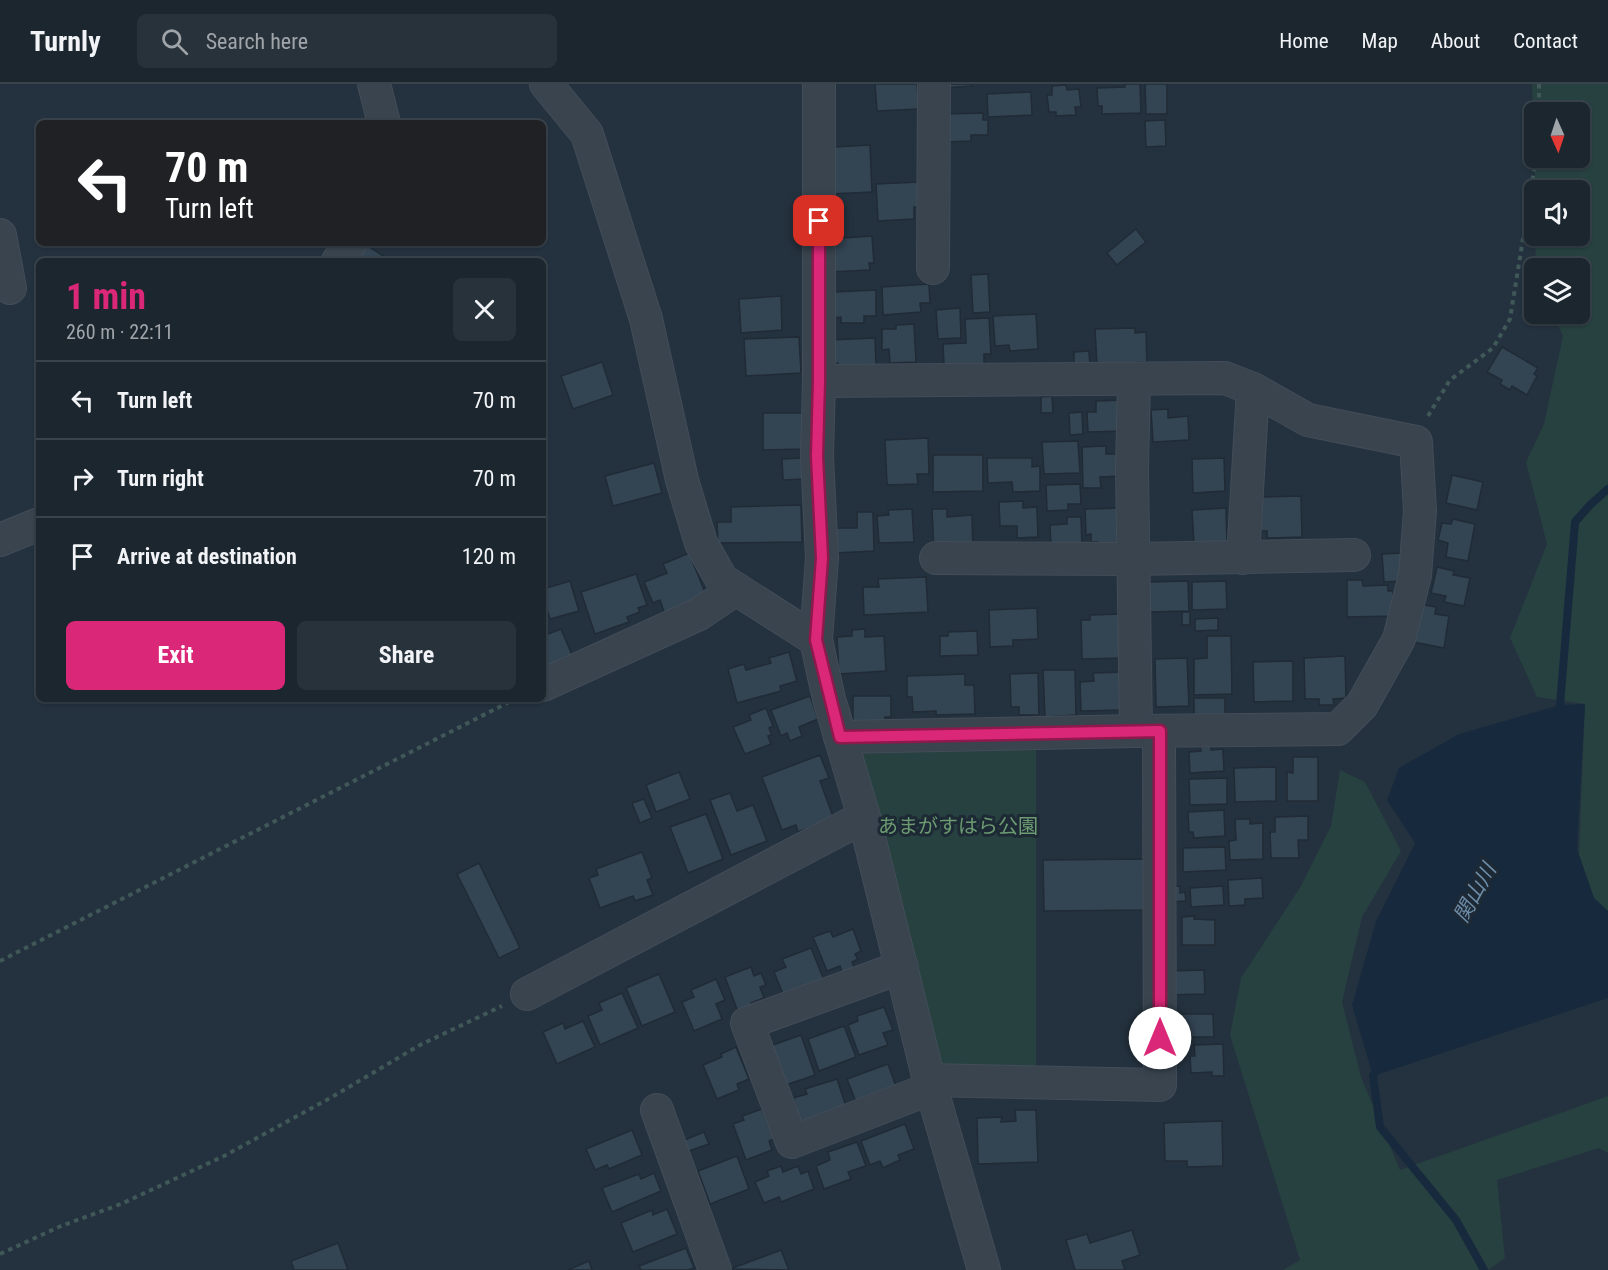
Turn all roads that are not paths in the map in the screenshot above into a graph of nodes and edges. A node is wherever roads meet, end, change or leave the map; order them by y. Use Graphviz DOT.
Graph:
graph roads {
  1 [pos="374,84"];
  2 [pos="546,84"];
  3 [pos="819,84"];
  4 [pos="934,84"];
  5 [pos="383,120"];
  6 [pos="0,235"];
  7 [pos="933,268"];
  8 [pos="10,288"];
  9 [pos="1134,379"];
  10 [pos="819,381"];
  11 [pos="1253,389"];
  12 [pos="36,525"];
  13 [pos="0,540"];
  14 [pos="1354,555"];
  15 [pos="936,558"];
  16 [pos="1243,558"];
  17 [pos="1134,559"];
  18 [pos="736,589"];
  19 [pos="816,640"];
  20 [pos="546,684"];
  21 [pos="1148,731"];
  22 [pos="840,737"];
  23 [pos="864,817"];
  24 [pos="902,967"];
  25 [pos="526,994"];
  26 [pos="931,1084"];
  27 [pos="657,1110"];
  28 [pos="715,1270"];
  29 [pos="984,1270"];
  1 -- 5 [label="street"];
  2 -- 18 [label="street"];
  3 -- 10 [label="street"];
  4 -- 7 [label="street"];
  6 -- 8 [label="street"];
  9 -- 10 [label="street"];
  9 -- 11 [label="street"];
  9 -- 17 [label="street"];
  10 -- 19 [label="street"];
  11 -- 16 [label="street"];
  11 -- 21 [label="street"];
  12 -- 13 [label="street"];
  14 -- 16 [label="street"];
  15 -- 17 [label="street"];
  16 -- 17 [label="street"];
  17 -- 21 [label="street"];
  18 -- 19 [label="street"];
  18 -- 20 [label="street"];
  19 -- 22 [label="street"];
  21 -- 22 [label="street"];
  21 -- 26 [label="street"];
  22 -- 23 [label="street"];
  23 -- 24 [label="street"];
  23 -- 25 [label="street"];
  24 -- 26 [label="street"];
  24 -- 26 [label="street"];
  26 -- 29 [label="street"];
  27 -- 28 [label="street"];
}
